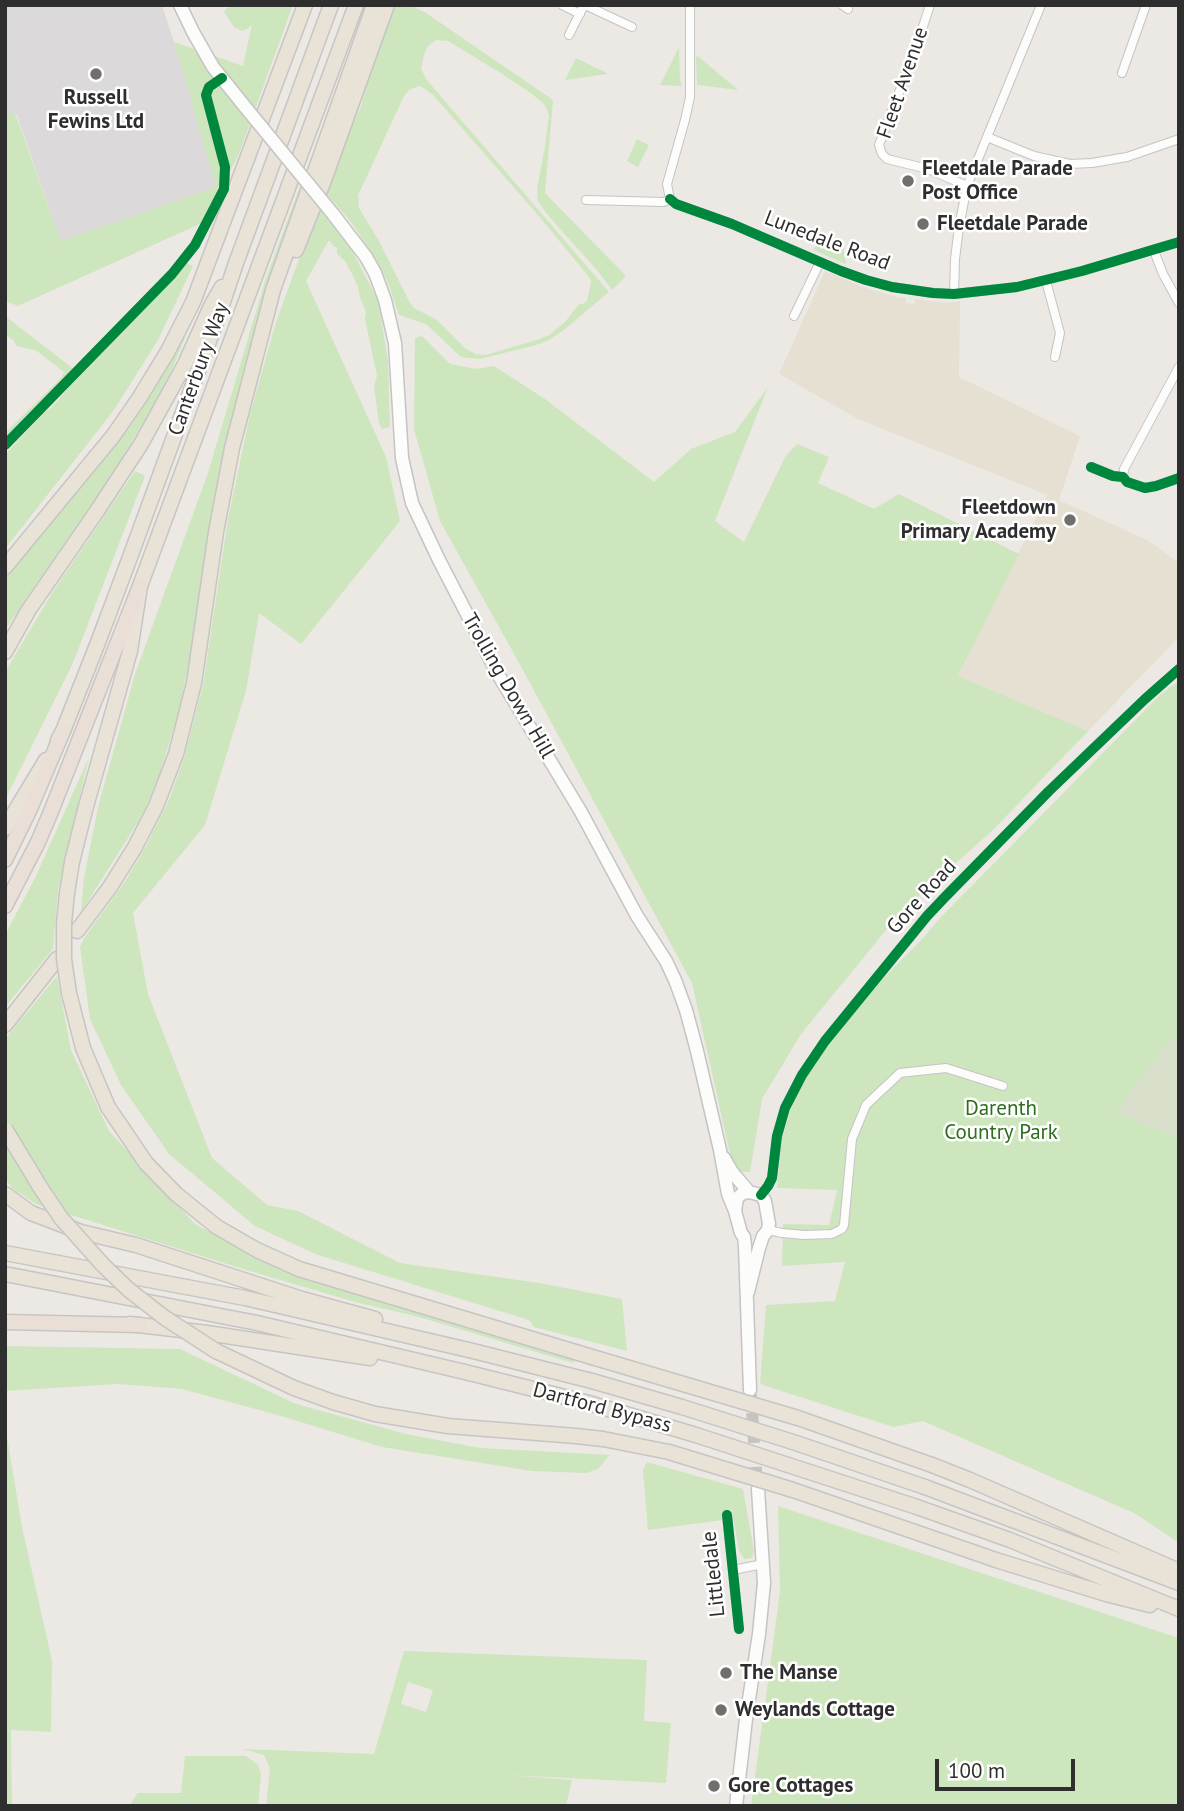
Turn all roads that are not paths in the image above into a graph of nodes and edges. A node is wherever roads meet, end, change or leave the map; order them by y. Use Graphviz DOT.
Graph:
graph roads {
  1 [pos="180,5"];
  2 [pos="305,5"];
  3 [pos="331,5"];
  4 [pos="356,5"];
  5 [pos="373,5"];
  6 [pos="387,5"];
  7 [pos="562,5"];
  8 [pos="690,5"];
  9 [pos="930,5"];
  10 [pos="1041,5"];
  11 [pos="1146,5"];
  12 [pos="583,8"];
  13 [pos="632,27"];
  14 [pos="569,35"];
  15 [pos="1122,74"];
  16 [pos="222,78"];
  17 [pos="987,137"];
  18 [pos="1179,139"];
  19 [pos="967,186"];
  20 [pos="670,199"];
  21 [pos="586,200"];
  22 [pos="1179,242"];
  23 [pos="1154,251"];
  24 [pos="820,262"];
  25 [pos="236,263"];
  26 [pos="1046,281"];
  27 [pos="954,295"];
  28 [pos="1179,303"];
  29 [pos="794,316"];
  30 [pos="258,349"];
  31 [pos="1055,357"];
  32 [pos="1179,367"];
  33 [pos="5,445"];
  34 [pos="1091,467"];
  35 [pos="1123,477"];
  36 [pos="1179,478"];
  37 [pos="5,567"];
  38 [pos="141,586"];
  39 [pos="5,652"];
  40 [pos="1179,669"];
  41 [pos="63,731"];
  42 [pos="5,828"];
  43 [pos="5,860"];
  44 [pos="5,906"];
  45 [pos="78,931"];
  46 [pos="57,959"];
  47 [pos="5,1025"];
  48 [pos="1003,1086"];
  49 [pos="5,1129"];
  50 [pos="720,1150"];
  51 [pos="755,1193"];
  52 [pos="5,1194"];
  53 [pos="736,1211"];
  54 [pos="765,1233"];
  55 [pos="744,1237"];
  56 [pos="5,1253"];
  57 [pos="5,1275"];
  58 [pos="748,1292"];
  59 [pos="5,1315"];
  60 [pos="5,1322"];
  61 [pos="140,1325"];
  62 [pos="473,1351"];
  63 [pos="465,1372"];
  64 [pos="750,1390"];
  65 [pos="758,1489"];
  66 [pos="727,1515"];
  67 [pos="763,1564"];
  68 [pos="733,1570"];
  69 [pos="1179,1571"];
  70 [pos="1179,1583"];
  71 [pos="1179,1610"];
  72 [pos="738,1629"];
  73 [pos="736,1806"];
  1 -- 16 [label="main road, Trolling Down Hill"];
  2 -- 37 [label="highway"];
  3 -- 25 [label="highway, Canterbury Way"];
  4 -- 38 [label="highway, Canterbury Way"];
  5 -- 30 [label="highway"];
  6 -- 30 [label="highway"];
  7 -- 12 [label="street"];
  8 -- 20 [label="street"];
  9 -- 19 [label="street, Fleet Avenue"];
  10 -- 17 [label="street"];
  11 -- 15 [label="street"];
  12 -- 13 [label="street"];
  12 -- 14 [label="street"];
  16 -- 33 [label="street"];
  16 -- 50 [label="main road, Trolling Down Hill, bridge"];
  17 -- 18 [label="street"];
  17 -- 19 [label="street"];
  19 -- 27 [label="street"];
  20 -- 21 [label="street, Lunedale Road"];
  20 -- 24 [label="street, Lunedale Road"];
  22 -- 23 [label="street, Lunedale Road"];
  23 -- 26 [label="street, Lunedale Road"];
  23 -- 28 [label="street"];
  24 -- 27 [label="street, Lunedale Road"];
  24 -- 29 [label="street, Lunedale Road"];
  25 -- 39 [label="highway"];
  25 -- 41 [label="highway, Canterbury Way"];
  26 -- 27 [label="street, Lunedale Road"];
  26 -- 31 [label="street"];
  30 -- 45 [label="highway"];
  32 -- 35 [label="street"];
  34 -- 35 [label="street"];
  35 -- 36 [label="street"];
  38 -- 44 [label="highway"];
  38 -- 69 [label="highway, Canterbury Way, bridge"];
  40 -- 51 [label="street, Gore Road"];
  41 -- 42 [label="highway, Canterbury Way"];
  41 -- 43 [label="highway"];
  46 -- 47 [label="highway"];
  48 -- 54 [label="street"];
  49 -- 71 [label="highway, bridge"];
  50 -- 51 [label="main road, Trolling Down Hill"];
  50 -- 53 [label="main road, Trolling Down Hill"];
  51 -- 53 [label="main road"];
  51 -- 54 [label="main road"];
  52 -- 62 [label="highway"];
  53 -- 55 [label="main road"];
  54 -- 55 [label="main road"];
  54 -- 58 [label="main road"];
  55 -- 58 [label="main road"];
  56 -- 62 [label="highway, Dartford Bypass"];
  57 -- 63 [label="highway, Dartford Bypass"];
  58 -- 64 [label="main road"];
  59 -- 61 [label="highway"];
  60 -- 61 [label="highway"];
  61 -- 63 [label="highway"];
  62 -- 70 [label="highway, Dartford Bypass, bridge"];
  63 -- 71 [label="highway, Dartford Bypass, bridge"];
  65 -- 67 [label="main road"];
  66 -- 68 [label="street, Littledale"];
  67 -- 68 [label="street, Littledale"];
  67 -- 73 [label="main road"];
  68 -- 72 [label="street, Littledale"];
}
